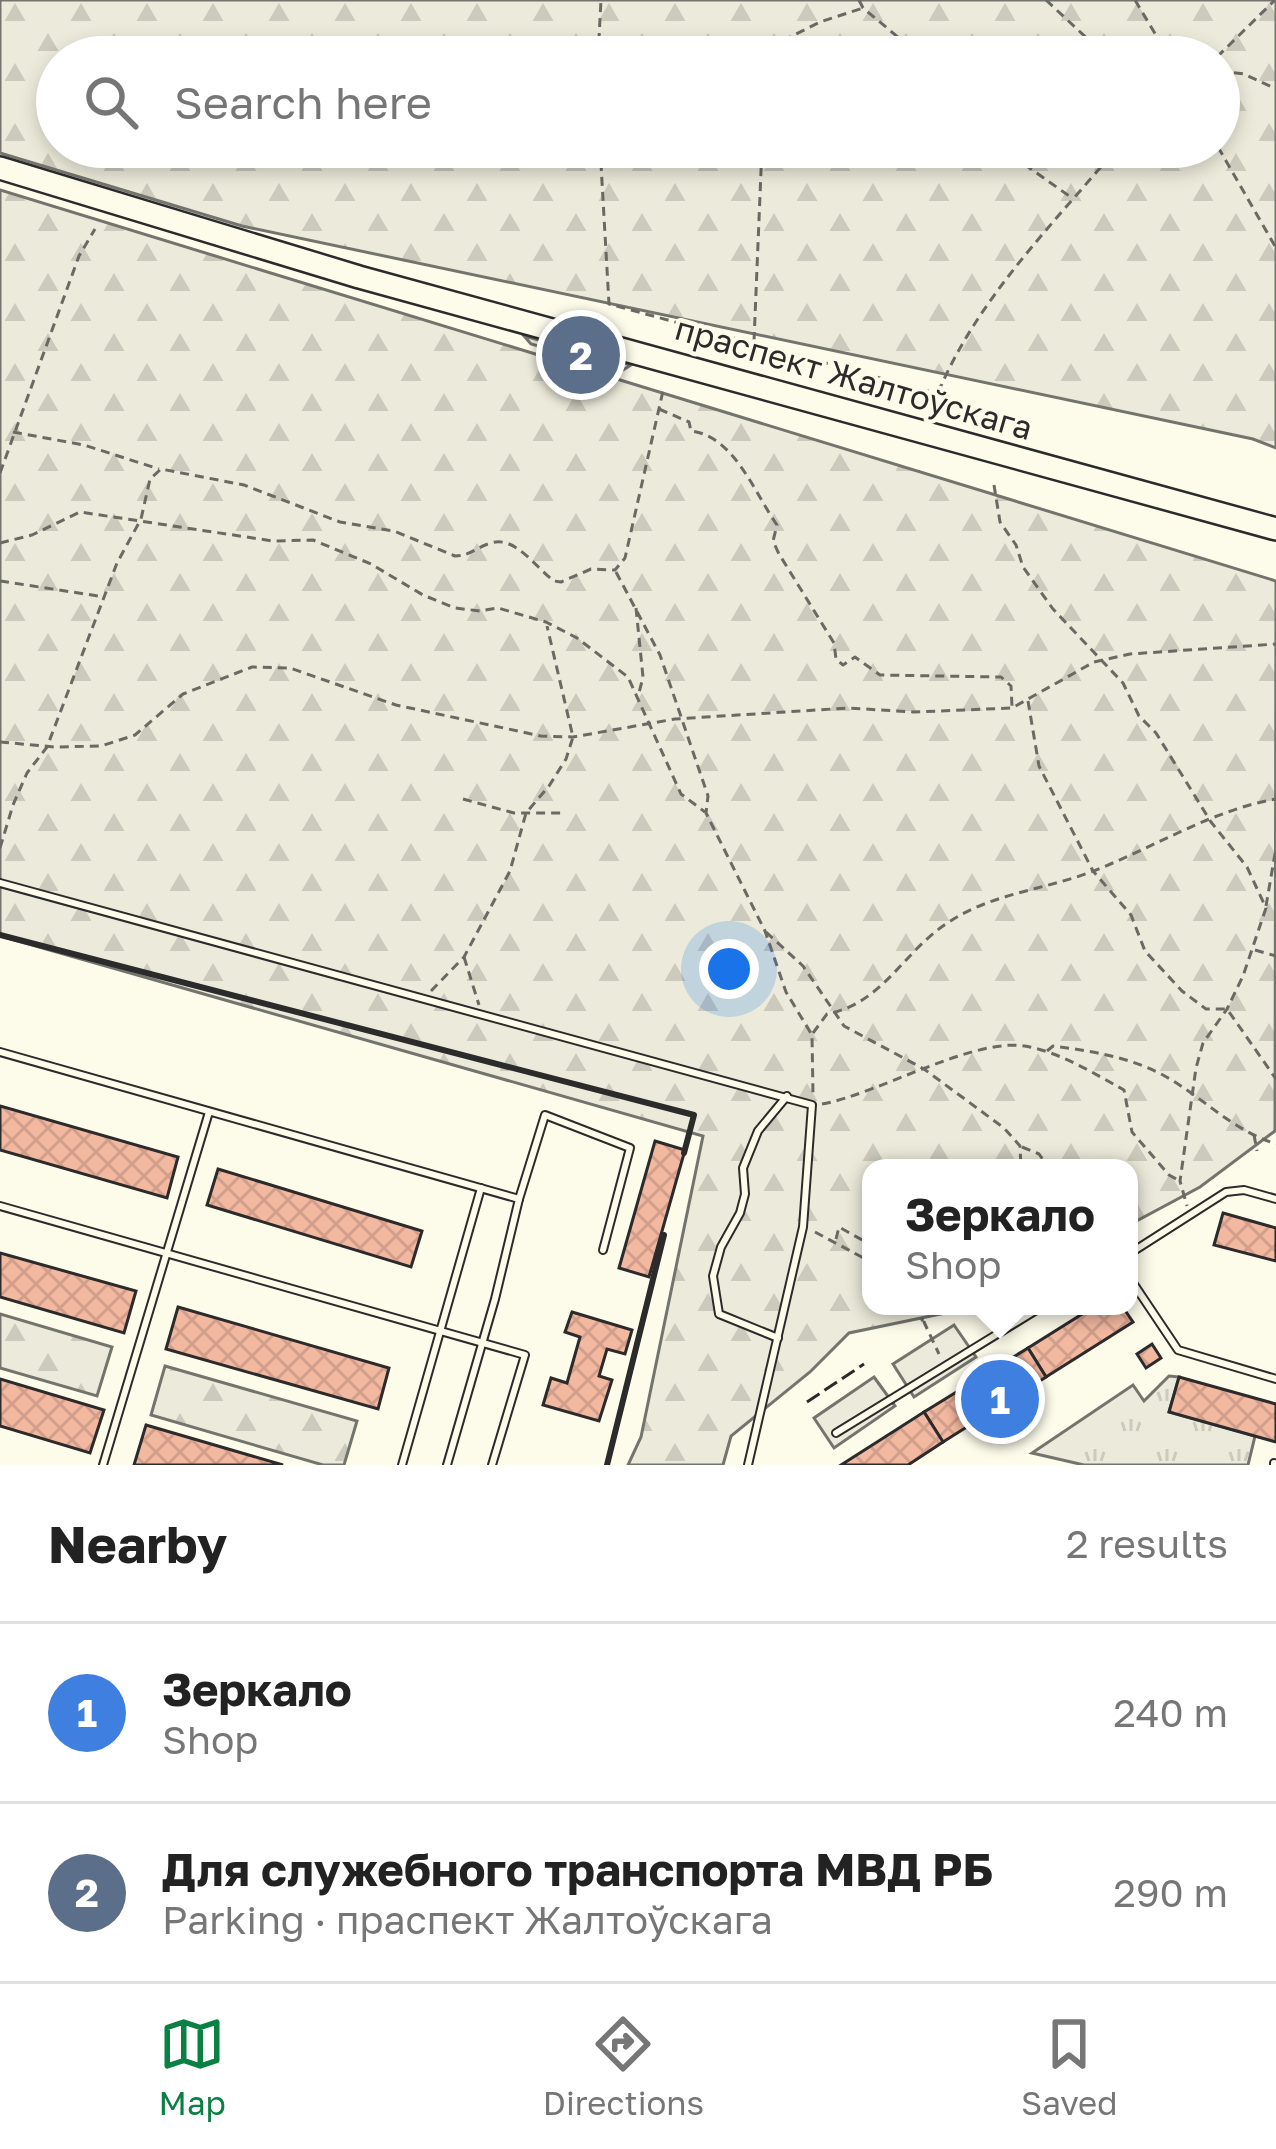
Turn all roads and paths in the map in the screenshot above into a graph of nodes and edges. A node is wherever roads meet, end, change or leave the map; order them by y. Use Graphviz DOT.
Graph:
graph roads {
  1 [pos="601,0"];
  2 [pos="859,0"];
  3 [pos="1046,0"];
  4 [pos="1135,0"];
  5 [pos="1275,0"];
  6 [pos="862,8"];
  7 [pos="599,36"];
  8 [pos="792,36"];
  9 [pos="896,36"];
  10 [pos="1084,36"];
  11 [pos="1156,36"];
  12 [pos="1238,36"];
  13 [pos="1240,73"];
  14 [pos="1276,89"];
  15 [pos="600,168"];
  16 [pos="761,168"];
  17 [pos="1030,168"];
  18 [pos="1100,168"];
  19 [pos="1230,168"];
  20 [pos="0,169"];
  21 [pos="1074,199"];
  22 [pos="94,229"];
  23 [pos="1276,248"];
  24 [pos="754,343"];
  25 [pos="663,391"];
  26 [pos="659,409"];
  27 [pos="13,432"];
  28 [pos="161,470"];
  29 [pos="0,473"];
  30 [pos="994,485"];
  31 [pos="141,519"];
  32 [pos="1276,530"];
  33 [pos="0,543"];
  34 [pos="616,570"];
  35 [pos="0,581"];
  36 [pos="106,598"];
  37 [pos="636,606"];
  38 [pos="546,622"];
  39 [pos="1276,644"];
  40 [pos="1103,660"];
  41 [pos="638,698"];
  42 [pos="1028,699"];
  43 [pos="1012,708"];
  44 [pos="680,719"];
  45 [pos="648,722"];
  46 [pos="573,737"];
  47 [pos="0,742"];
  48 [pos="47,747"];
  49 [pos="464,799"];
  50 [pos="1276,799"];
  51 [pos="526,813"];
  52 [pos="562,813"];
  53 [pos="706,813"];
  54 [pos="1211,822"];
  55 [pos="0,848"];
  56 [pos="1276,848"];
  57 [pos="1093,872"];
  58 [pos="0,883"];
  59 [pos="1266,908"];
  60 [pos="764,931"];
  61 [pos="1253,950"];
  62 [pos="1276,956"];
  63 [pos="464,957"];
  64 [pos="426,997"];
  65 [pos="1227,1010"];
  66 [pos="482,1012"];
  67 [pos="834,1012"];
  68 [pos="812,1035"];
  69 [pos="0,1052"];
  70 [pos="1045,1053"];
  71 [pos="924,1069"];
  72 [pos="1276,1079"];
  73 [pos="1194,1094"];
  74 [pos="787,1096"];
  75 [pos="812,1106"];
  76 [pos="210,1111"];
  77 [pos="1254,1134"];
  78 [pos="1276,1144"];
  79 [pos="1020,1146"];
  80 [pos="1257,1151"];
  81 [pos="1021,1159"];
  82 [pos="1043,1159"];
  83 [pos="1180,1180"];
  84 [pos="481,1188"];
  85 [pos="519,1199"];
  86 [pos="1276,1199"];
  87 [pos="0,1206"];
  88 [pos="1190,1216"];
  89 [pos="802,1227"];
  90 [pos="862,1240"];
  91 [pos="835,1241"];
  92 [pos="1138,1248"];
  93 [pos="603,1250"];
  94 [pos="165,1254"];
  95 [pos="862,1257"];
  96 [pos="1138,1290"];
  97 [pos="919,1315"];
  98 [pos="925,1315"];
  99 [pos="1028,1315"];
  100 [pos="924,1322"];
  101 [pos="439,1332"];
  102 [pos="778,1338"];
  103 [pos="481,1343"];
  104 [pos="945,1366"];
  105 [pos="1276,1379"];
  106 [pos="836,1433"];
  107 [pos="103,1465"];
  108 [pos="402,1465"];
  109 [pos="447,1465"];
  110 [pos="492,1465"];
  111 [pos="748,1465"];
  1 -- 7 [label="path"];
  2 -- 6 [label="path"];
  3 -- 10 [label="path"];
  4 -- 11 [label="path"];
  5 -- 12 [label="path"];
  6 -- 8 [label="path"];
  6 -- 9 [label="path"];
  13 -- 14 [label="path"];
  15 -- 24 [label="path"];
  16 -- 24 [label="path"];
  17 -- 21 [label="path"];
  18 -- 21 [label="path"];
  19 -- 23 [label="path"];
  20 -- 32 [label="main road, праспект Жалтоўскага"];
  21 -- 24 [label="path"];
  22 -- 27 [label="path"];
  25 -- 26 [label="path"];
  26 -- 34 [label="path"];
  26 -- 43 [label="path"];
  27 -- 28 [label="path"];
  27 -- 29 [label="path"];
  28 -- 31 [label="path"];
  28 -- 34 [label="path"];
  30 -- 40 [label="path"];
  31 -- 33 [label="path"];
  31 -- 36 [label="path"];
  31 -- 38 [label="path"];
  34 -- 37 [label="path"];
  35 -- 36 [label="path"];
  36 -- 48 [label="path"];
  37 -- 41 [label="path"];
  37 -- 44 [label="path"];
  38 -- 41 [label="path"];
  38 -- 46 [label="path"];
  39 -- 40 [label="path"];
  40 -- 42 [label="path"];
  40 -- 54 [label="path"];
  41 -- 45 [label="path"];
  42 -- 43 [label="path"];
  42 -- 57 [label="path"];
  43 -- 44 [label="path"];
  44 -- 45 [label="path"];
  44 -- 53 [label="path"];
  45 -- 46 [label="path"];
  45 -- 53 [label="path"];
  46 -- 48 [label="path"];
  46 -- 51 [label="path"];
  47 -- 48 [label="path"];
  48 -- 55 [label="path"];
  49 -- 51 [label="path"];
  50 -- 54 [label="path"];
  51 -- 52 [label="path"];
  51 -- 63 [label="path"];
  53 -- 60 [label="path"];
  54 -- 57 [label="path"];
  54 -- 59 [label="path"];
  56 -- 59 [label="path"];
  57 -- 65 [label="path"];
  57 -- 67 [label="path"];
  58 -- 64 [label="lane"];
  59 -- 61 [label="path"];
  60 -- 67 [label="path"];
  60 -- 68 [label="path"];
  61 -- 62 [label="path"];
  61 -- 65 [label="path"];
  63 -- 64 [label="path"];
  63 -- 66 [label="path"];
  64 -- 66 [label="lane"];
  65 -- 72 [label="path"];
  65 -- 73 [label="path"];
  66 -- 74 [label="lane"];
  67 -- 68 [label="path"];
  67 -- 71 [label="path"];
  68 -- 75 [label="path"];
  69 -- 76 [label="lane"];
  70 -- 71 [label="path"];
  70 -- 73 [label="path"];
  70 -- 83 [label="path"];
  71 -- 75 [label="path"];
  71 -- 79 [label="path"];
  73 -- 77 [label="path"];
  73 -- 83 [label="path"];
  74 -- 75 [label="lane"];
  74 -- 102 [label="lane"];
  75 -- 89 [label="lane"];
  76 -- 84 [label="lane"];
  76 -- 94 [label="lane"];
  77 -- 78 [label="path"];
  77 -- 80 [label="path"];
  79 -- 81 [label="path"];
  79 -- 82 [label="path"];
  83 -- 88 [label="path"];
  84 -- 85 [label="lane"];
  84 -- 101 [label="lane"];
  85 -- 93 [label="lane"];
  85 -- 103 [label="lane"];
  86 -- 88 [label="lane"];
  87 -- 94 [label="lane"];
  88 -- 92 [label="lane"];
  89 -- 91 [label="path"];
  89 -- 102 [label="lane"];
  90 -- 91 [label="path"];
  91 -- 95 [label="path"];
  94 -- 101 [label="lane"];
  94 -- 107 [label="lane"];
  96 -- 105 [label="lane"];
  97 -- 100 [label="path"];
  98 -- 100 [label="path"];
  99 -- 104 [label="lane"];
  100 -- 104 [label="path"];
  101 -- 103 [label="lane"];
  101 -- 108 [label="lane"];
  102 -- 111 [label="lane"];
  103 -- 109 [label="lane"];
  103 -- 110 [label="lane"];
  104 -- 106 [label="lane"];
}
